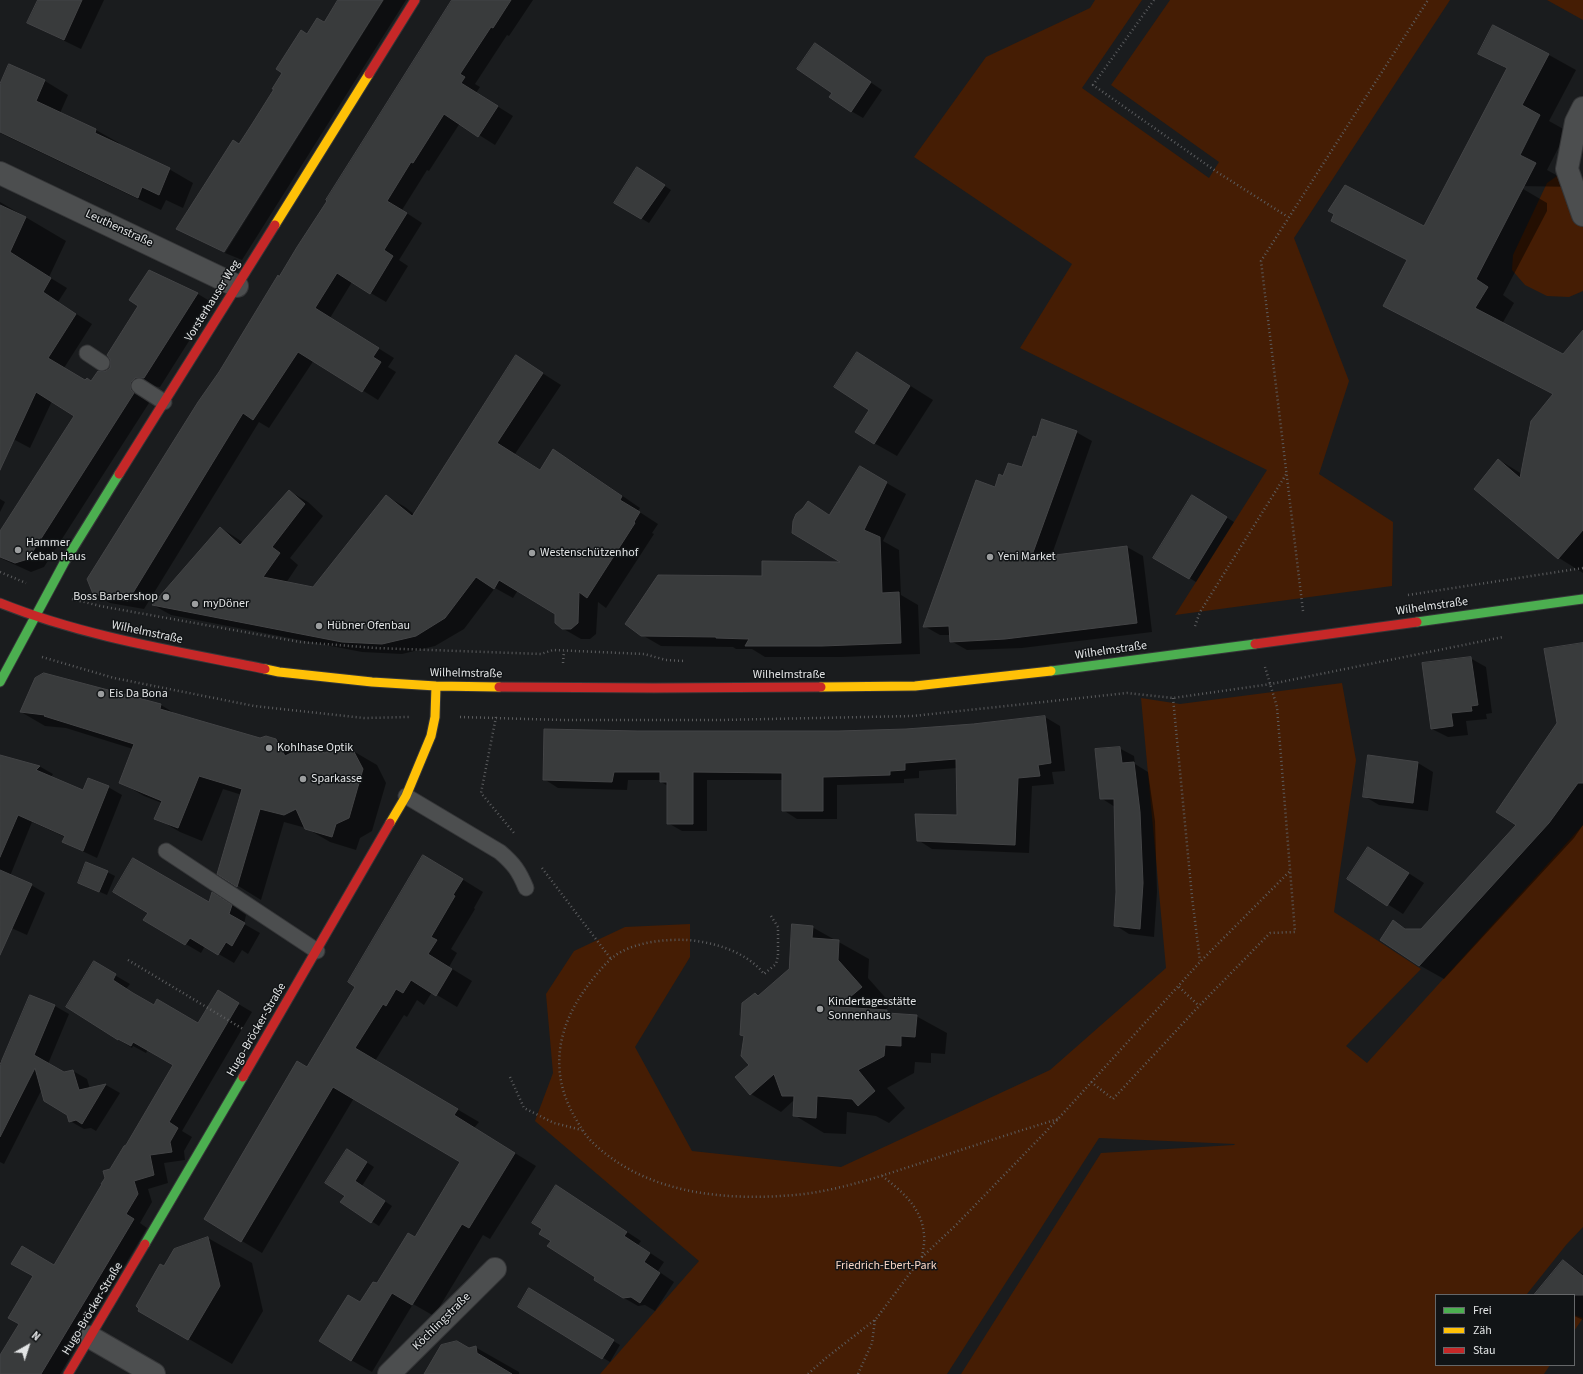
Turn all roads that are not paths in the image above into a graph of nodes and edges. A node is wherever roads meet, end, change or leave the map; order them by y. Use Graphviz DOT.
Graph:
graph roads {
  1 [pos="415,0"];
  2 [pos="1583,108"];
  3 [pos="0,173"];
  4 [pos="1583,215"];
  5 [pos="237,286"];
  6 [pos="87,353"];
  7 [pos="102,363"];
  8 [pos="139,386"];
  9 [pos="164,402"];
  10 [pos="1583,599"];
  11 [pos="0,603"];
  12 [pos="34,617"];
  13 [pos="0,682"];
  14 [pos="436,686"];
  15 [pos="406,796"];
  16 [pos="166,852"];
  17 [pos="526,888"];
  18 [pos="317,950"];
  19 [pos="495,1269"];
  20 [pos="90,1337"];
  21 [pos="68,1374"];
  22 [pos="154,1374"];
  23 [pos="389,1374"];
  1 -- 5 [label="street, Vorsterhauser Weg"];
  2 -- 4 [label="street"];
  3 -- 5 [label="street, Leuthenstraße"];
  5 -- 9 [label="street, Vorsterhauser Weg"];
  6 -- 7 [label="lane"];
  8 -- 9 [label="lane"];
  9 -- 12 [label="street, Vorsterhauser Weg"];
  10 -- 14 [label="street, Wilhelmstraße"];
  11 -- 12 [label="street, Wilhelmstraße"];
  12 -- 13 [label="street, Vorsterhauser Weg"];
  12 -- 14 [label="street, Wilhelmstraße"];
  14 -- 15 [label="street, Hugo-Bröcker-Straße"];
  15 -- 17 [label="lane"];
  15 -- 18 [label="street, Hugo-Bröcker-Straße"];
  16 -- 18 [label="lane"];
  18 -- 20 [label="street, Hugo-Bröcker-Straße"];
  19 -- 23 [label="street, Köchlingstraße"];
  20 -- 21 [label="street, Hugo-Bröcker-Straße"];
  20 -- 22 [label="street"];
}
